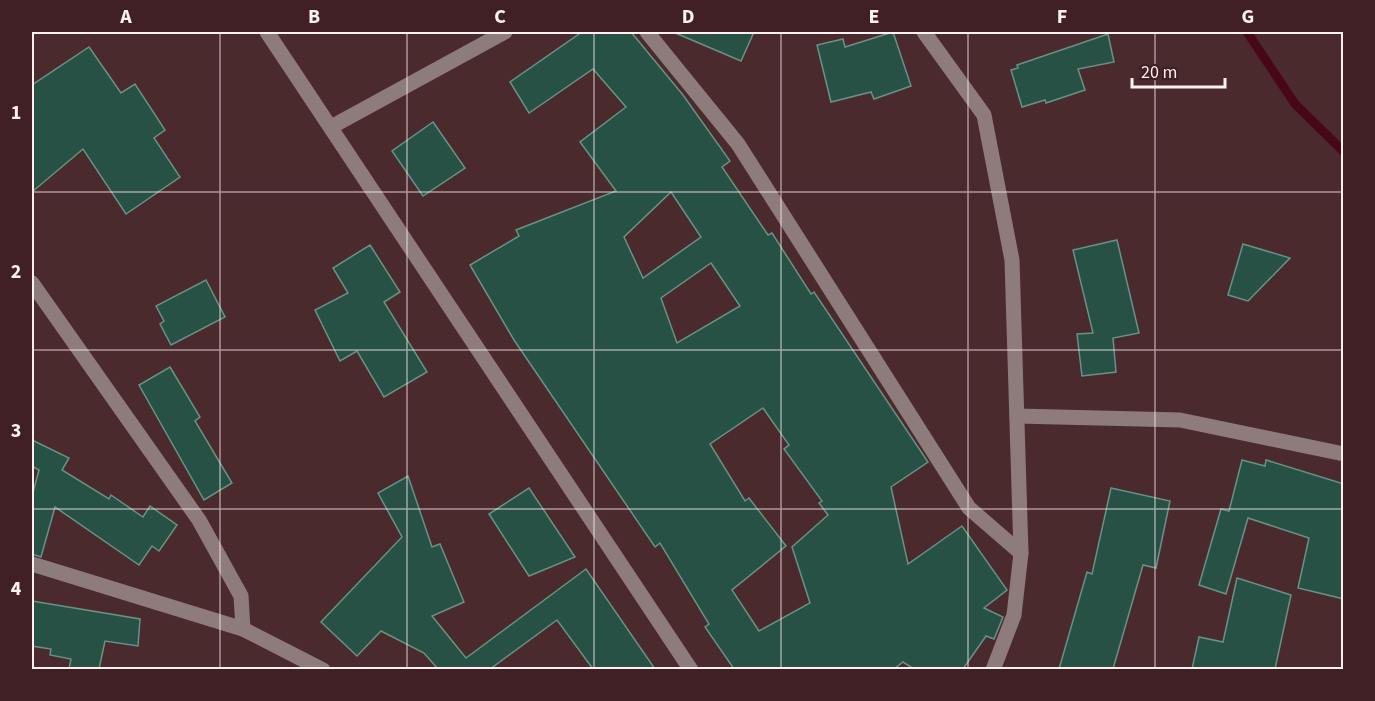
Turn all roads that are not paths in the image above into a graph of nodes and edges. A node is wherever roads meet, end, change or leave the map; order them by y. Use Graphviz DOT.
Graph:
graph roads {
  1 [pos="267,32"];
  2 [pos="505,32"];
  3 [pos="647,32"];
  4 [pos="924,32"];
  5 [pos="331,127"];
  6 [pos="32,283"];
  7 [pos="1017,416"];
  8 [pos="1344,454"];
  9 [pos="1021,554"];
  10 [pos="32,564"];
  11 [pos="243,629"];
  12 [pos="323,669"];
  13 [pos="692,669"];
  14 [pos="993,669"];
  1 -- 5 [label="street"];
  2 -- 5 [label="street"];
  3 -- 9 [label="street"];
  4 -- 7 [label="street"];
  5 -- 13 [label="street"];
  6 -- 11 [label="street"];
  7 -- 8 [label="street"];
  7 -- 9 [label="street"];
  9 -- 14 [label="street"];
  10 -- 11 [label="street"];
  11 -- 12 [label="street"];
}
